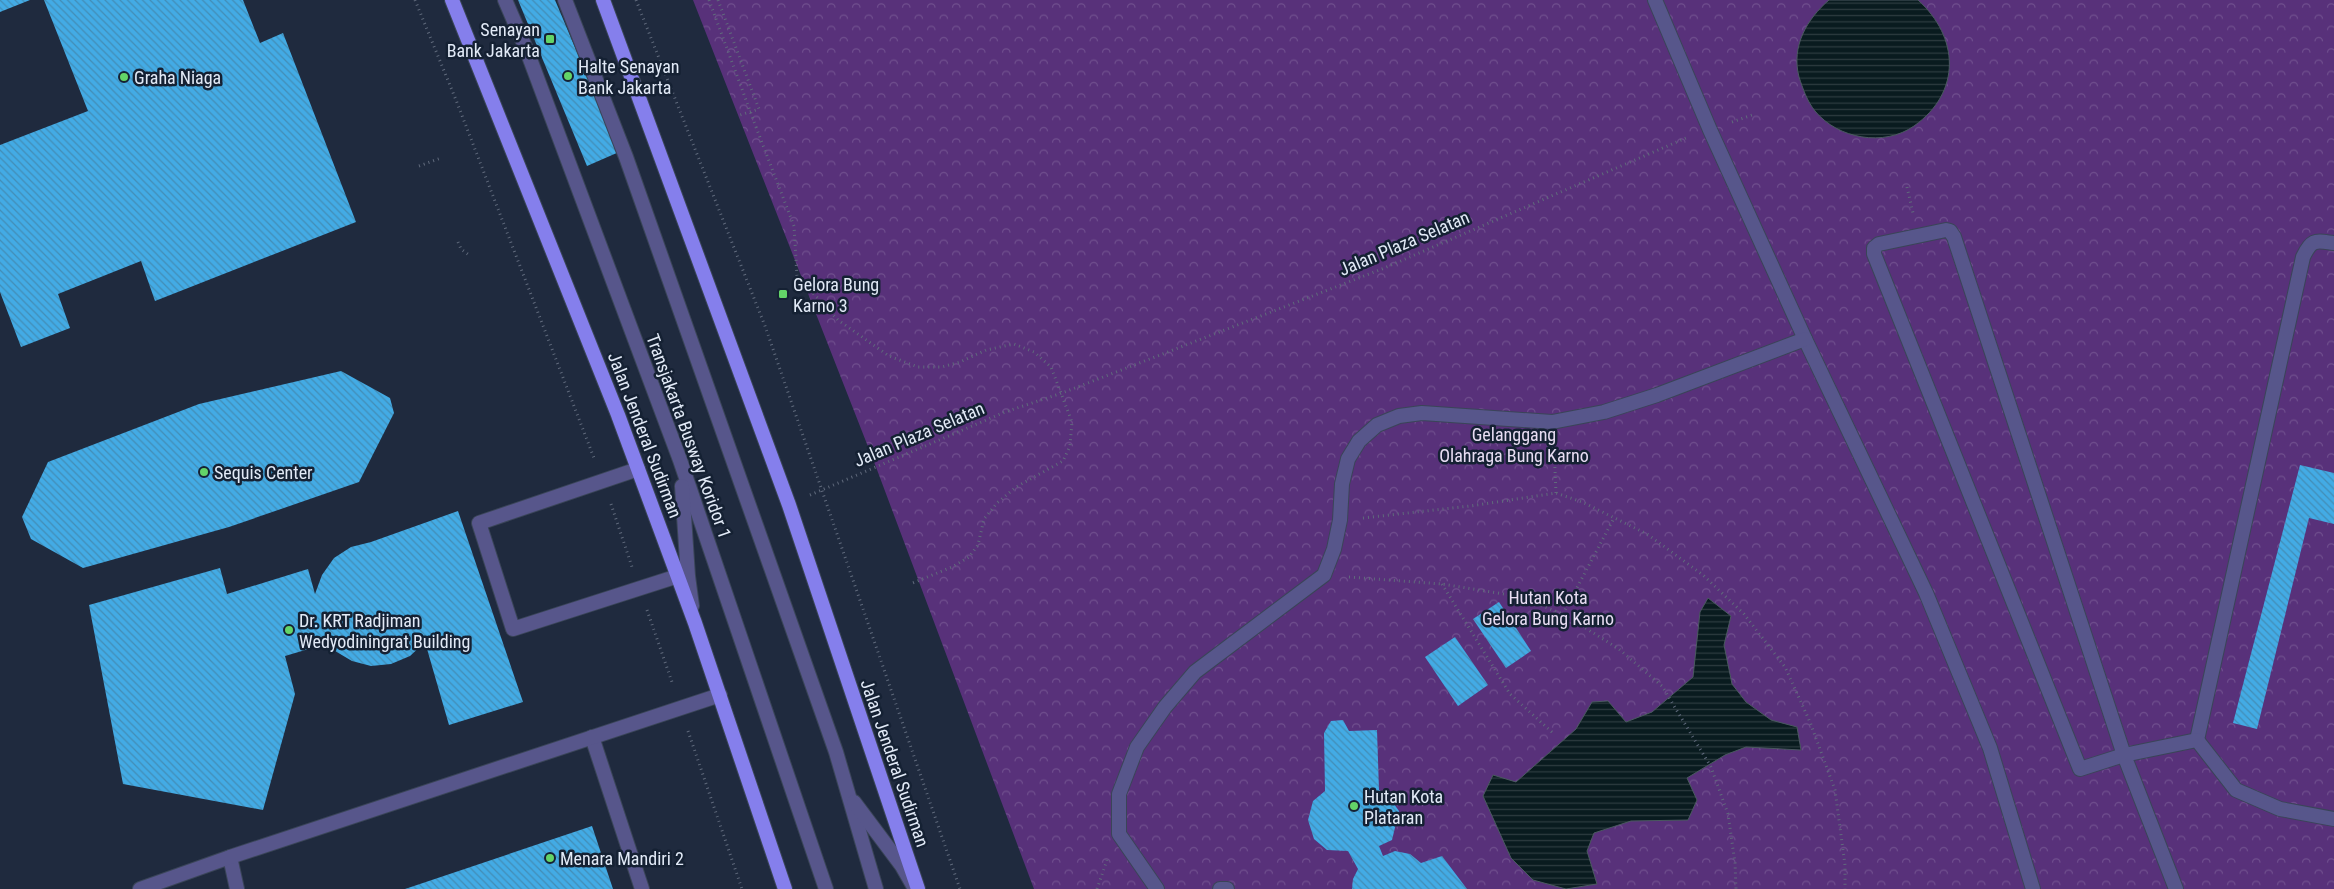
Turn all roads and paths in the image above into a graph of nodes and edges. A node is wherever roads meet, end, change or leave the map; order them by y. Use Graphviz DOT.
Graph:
graph roads {
  1 [pos="415,0"];
  2 [pos="452,0"];
  3 [pos="506,0"];
  4 [pos="565,0"];
  5 [pos="603,0"];
  6 [pos="636,0"];
  7 [pos="708,0"];
  8 [pos="718,0"];
  9 [pos="1655,0"];
  10 [pos="1755,114"];
  11 [pos="737,116"];
  12 [pos="1710,130"];
  13 [pos="441,158"];
  14 [pos="420,166"];
  15 [pos="458,242"];
  16 [pos="2334,243"];
  17 [pos="469,254"];
  18 [pos="1805,339"];
  19 [pos="1062,394"];
  20 [pos="1552,422"];
  21 [pos="680,460"];
  22 [pos="595,462"];
  23 [pos="638,469"];
  24 [pos="821,490"];
  25 [pos="1556,494"];
  26 [pos="608,496"];
  27 [pos="789,505"];
  28 [pos="1614,518"];
  29 [pos="1340,520"];
  30 [pos="1324,575"];
  31 [pos="678,576"];
  32 [pos="910,584"];
  33 [pos="1442,584"];
  34 [pos="640,589"];
  35 [pos="1563,614"];
  36 [pos="695,623"];
  37 [pos="720,695"];
  38 [pos="681,708"];
  39 [pos="1554,734"];
  40 [pos="592,738"];
  41 [pos="2197,740"];
  42 [pos="836,752"];
  43 [pos="2124,755"];
  44 [pos="2334,819"];
  45 [pos="230,857"];
  46 [pos="140,889"];
  47 [pos="237,889"];
  48 [pos="642,889"];
  49 [pos="742,889"];
  50 [pos="785,889"];
  51 [pos="826,889"];
  52 [pos="876,889"];
  53 [pos="917,889"];
  54 [pos="960,889"];
  55 [pos="1158,889"];
  56 [pos="1220,889"];
  57 [pos="1227,889"];
  58 [pos="1736,889"];
  59 [pos="1845,889"];
  60 [pos="2033,889"];
  61 [pos="2176,889"];
  1 -- 22 [label="path"];
  2 -- 23 [label="main road, Jalan Jenderal Sudirman"];
  3 -- 21 [label="lane, Transjakarta Busway Koridor 1"];
  4 -- 42 [label="lane, Transjakarta Busway Koridor 1"];
  5 -- 27 [label="main road, Jalan Jenderal Sudirman"];
  6 -- 24 [label="path"];
  7 -- 19 [label="path, bridge"];
  8 -- 11 [label="path"];
  9 -- 12 [label="lane"];
  10 -- 12 [label="path, Jalan Plaza Selatan"];
  12 -- 18 [label="lane"];
  12 -- 19 [label="path, Jalan Plaza Selatan"];
  13 -- 14 [label="path"];
  15 -- 17 [label="path"];
  16 -- 41 [label="lane"];
  18 -- 20 [label="lane"];
  18 -- 60 [label="lane"];
  19 -- 24 [label="path, Jalan Plaza Selatan"];
  19 -- 32 [label="path"];
  20 -- 25 [label="path"];
  20 -- 29 [label="lane"];
  21 -- 36 [label="lane"];
  21 -- 51 [label="lane, Transjakarta Busway Koridor 1"];
  23 -- 31 [label="main road, Jalan Jenderal Sudirman"];
  23 -- 34 [label="lane"];
  24 -- 27 [label="path, Jalan Plaza Selatan"];
  24 -- 54 [label="path"];
  25 -- 28 [label="path"];
  25 -- 29 [label="path"];
  26 -- 34 [label="path"];
  27 -- 53 [label="main road, Jalan Jenderal Sudirman"];
  28 -- 35 [label="path"];
  28 -- 59 [label="path"];
  29 -- 30 [label="lane"];
  30 -- 33 [label="path"];
  30 -- 55 [label="lane"];
  31 -- 34 [label="lane"];
  31 -- 36 [label="main road, Jalan Jenderal Sudirman"];
  33 -- 35 [label="path"];
  33 -- 39 [label="path"];
  34 -- 38 [label="path"];
  35 -- 58 [label="path"];
  36 -- 37 [label="main road, Jalan Jenderal Sudirman"];
  37 -- 38 [label="lane"];
  37 -- 50 [label="main road, Jalan Jenderal Sudirman"];
  38 -- 40 [label="lane"];
  38 -- 49 [label="path"];
  40 -- 45 [label="lane"];
  40 -- 48 [label="lane"];
  41 -- 43 [label="lane"];
  41 -- 44 [label="lane"];
  42 -- 52 [label="lane, Transjakarta Busway Koridor 1"];
  42 -- 53 [label="lane"];
  43 -- 43 [label="lane"];
  43 -- 61 [label="lane"];
  45 -- 46 [label="lane"];
  45 -- 47 [label="lane"];
  56 -- 57 [label="lane"];
}
